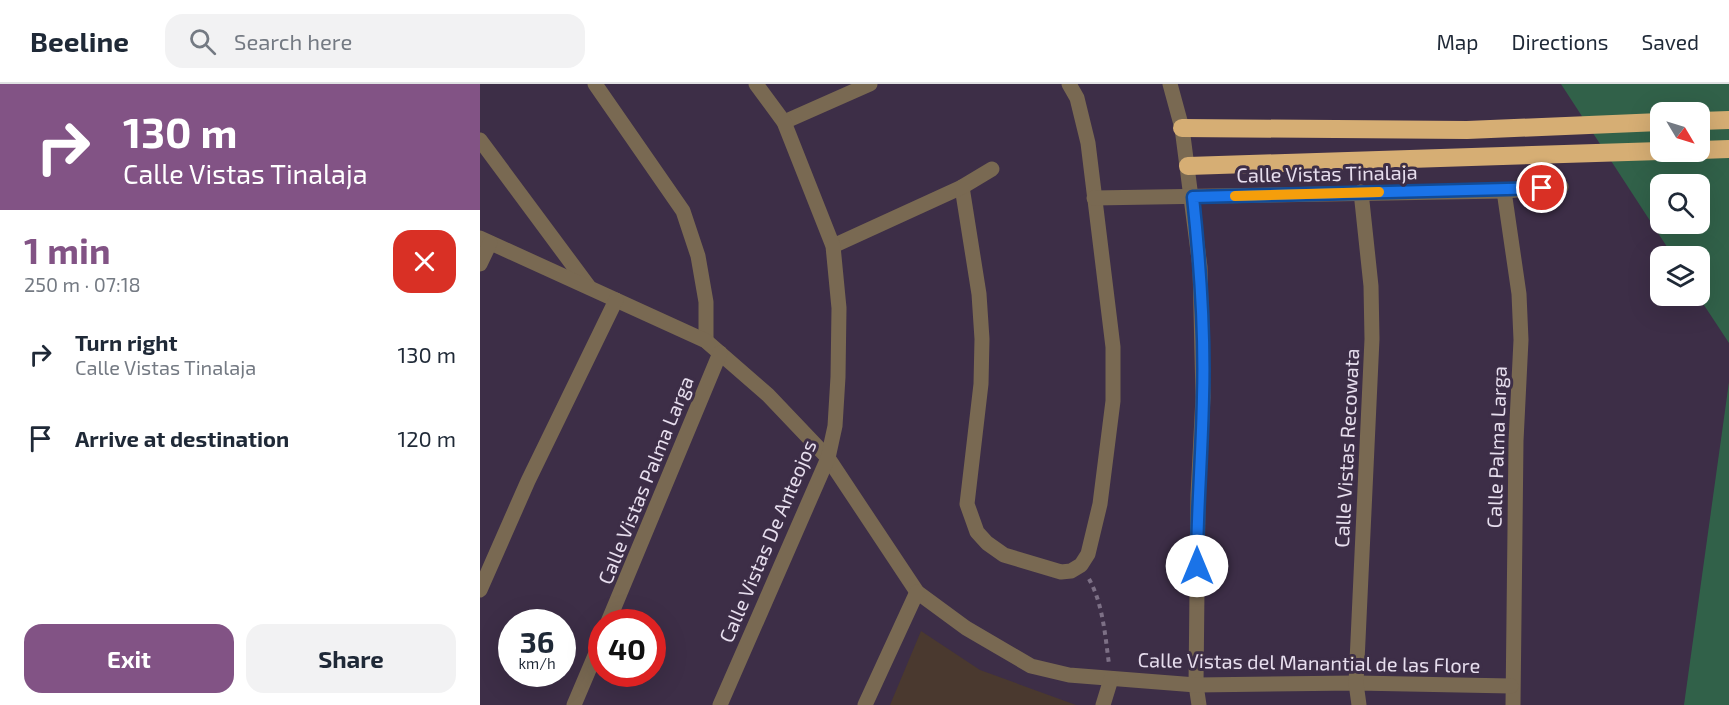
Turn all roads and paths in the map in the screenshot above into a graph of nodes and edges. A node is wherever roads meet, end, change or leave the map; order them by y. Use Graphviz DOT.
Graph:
graph roads {
  1 [pos="595,84"];
  2 [pos="756,84"];
  3 [pos="870,84"];
  4 [pos="1069,84"];
  5 [pos="1170,84"];
  6 [pos="1729,120"];
  7 [pos="1710,121"];
  8 [pos="784,122"];
  9 [pos="1650,122"];
  10 [pos="1182,128"];
  11 [pos="480,140"];
  12 [pos="1729,149"];
  13 [pos="1710,150"];
  14 [pos="1650,151"];
  15 [pos="1188,166"];
  16 [pos="992,169"];
  17 [pos="962,187"];
  18 [pos="1561,187"];
  19 [pos="1504,190"];
  20 [pos="1361,192"];
  21 [pos="1193,197"];
  22 [pos="1094,198"];
  23 [pos="485,241"];
  24 [pos="833,246"];
  25 [pos="480,264"];
  26 [pos="589,288"];
  27 [pos="616,300"];
  28 [pos="706,341"];
  29 [pos="720,353"];
  30 [pos="828,458"];
  31 [pos="1081,565"];
  32 [pos="480,590"];
  33 [pos="916,592"];
  34 [pos="613,609"];
  35 [pos="588,672"];
  36 [pos="1111,679"];
  37 [pos="1356,683"];
  38 [pos="1196,685"];
  39 [pos="1511,686"];
  40 [pos="574,705"];
  41 [pos="720,705"];
  42 [pos="865,705"];
  43 [pos="1103,705"];
  44 [pos="1199,705"];
  45 [pos="1359,705"];
  46 [pos="1513,705"];
  1 -- 28 [label="street"];
  2 -- 8 [label="street, Calle Vistas De Anteojos"];
  3 -- 8 [label="street"];
  4 -- 22 [label="street"];
  5 -- 10 [label="street"];
  6 -- 7 [label="highway"];
  8 -- 24 [label="street, Calle Vistas De Anteojos"];
  9 -- 10 [label="highway"];
  10 -- 15 [label="street"];
  11 -- 26 [label="street"];
  12 -- 13 [label="highway"];
  14 -- 15 [label="highway"];
  15 -- 21 [label="street"];
  16 -- 17 [label="street"];
  17 -- 24 [label="street"];
  17 -- 31 [label="street"];
  18 -- 19 [label="street, Calle Vistas Tinalaja"];
  19 -- 20 [label="street, Calle Vistas Tinalaja"];
  19 -- 39 [label="street, Calle Palma Larga"];
  20 -- 21 [label="street, Calle Vistas Tinalaja"];
  20 -- 37 [label="street, Calle Vistas Recowata"];
  21 -- 22 [label="street, Calle Vistas Tinalaja"];
  21 -- 38 [label="street"];
  22 -- 31 [label="street"];
  23 -- 25 [label="street"];
  23 -- 26 [label="street, Calle Vistas del Manantial de las Flore"];
  24 -- 30 [label="street, Calle Vistas De Anteojos"];
  26 -- 27 [label="street, Calle Vistas del Manantial de las Flore"];
  27 -- 28 [label="street, Calle Vistas del Manantial de las Flore"];
  27 -- 32 [label="street"];
  28 -- 29 [label="street, Calle Vistas del Manantial de las Flore"];
  29 -- 30 [label="street, Calle Vistas del Manantial de las Flore"];
  29 -- 34 [label="street, Calle Vistas Palma Larga"];
  30 -- 33 [label="street, Calle Vistas del Manantial de las Flore"];
  30 -- 41 [label="street, Calle Vistas De Anteojos"];
  31 -- 36 [label="path"];
  33 -- 36 [label="street, Calle Vistas del Manantial de las Flore"];
  33 -- 42 [label="street"];
  35 -- 40 [label="street"];
  36 -- 38 [label="street, Calle Vistas del Manantial de las Flore"];
  36 -- 43 [label="street"];
  37 -- 38 [label="street, Calle Vistas del Manantial de las Flore"];
  37 -- 39 [label="street, Calle Vistas del Manantial de las Flore"];
  37 -- 45 [label="street, Calle Vistas Recowata"];
  38 -- 44 [label="street"];
  39 -- 46 [label="street, Calle Palma Larga"];
}
